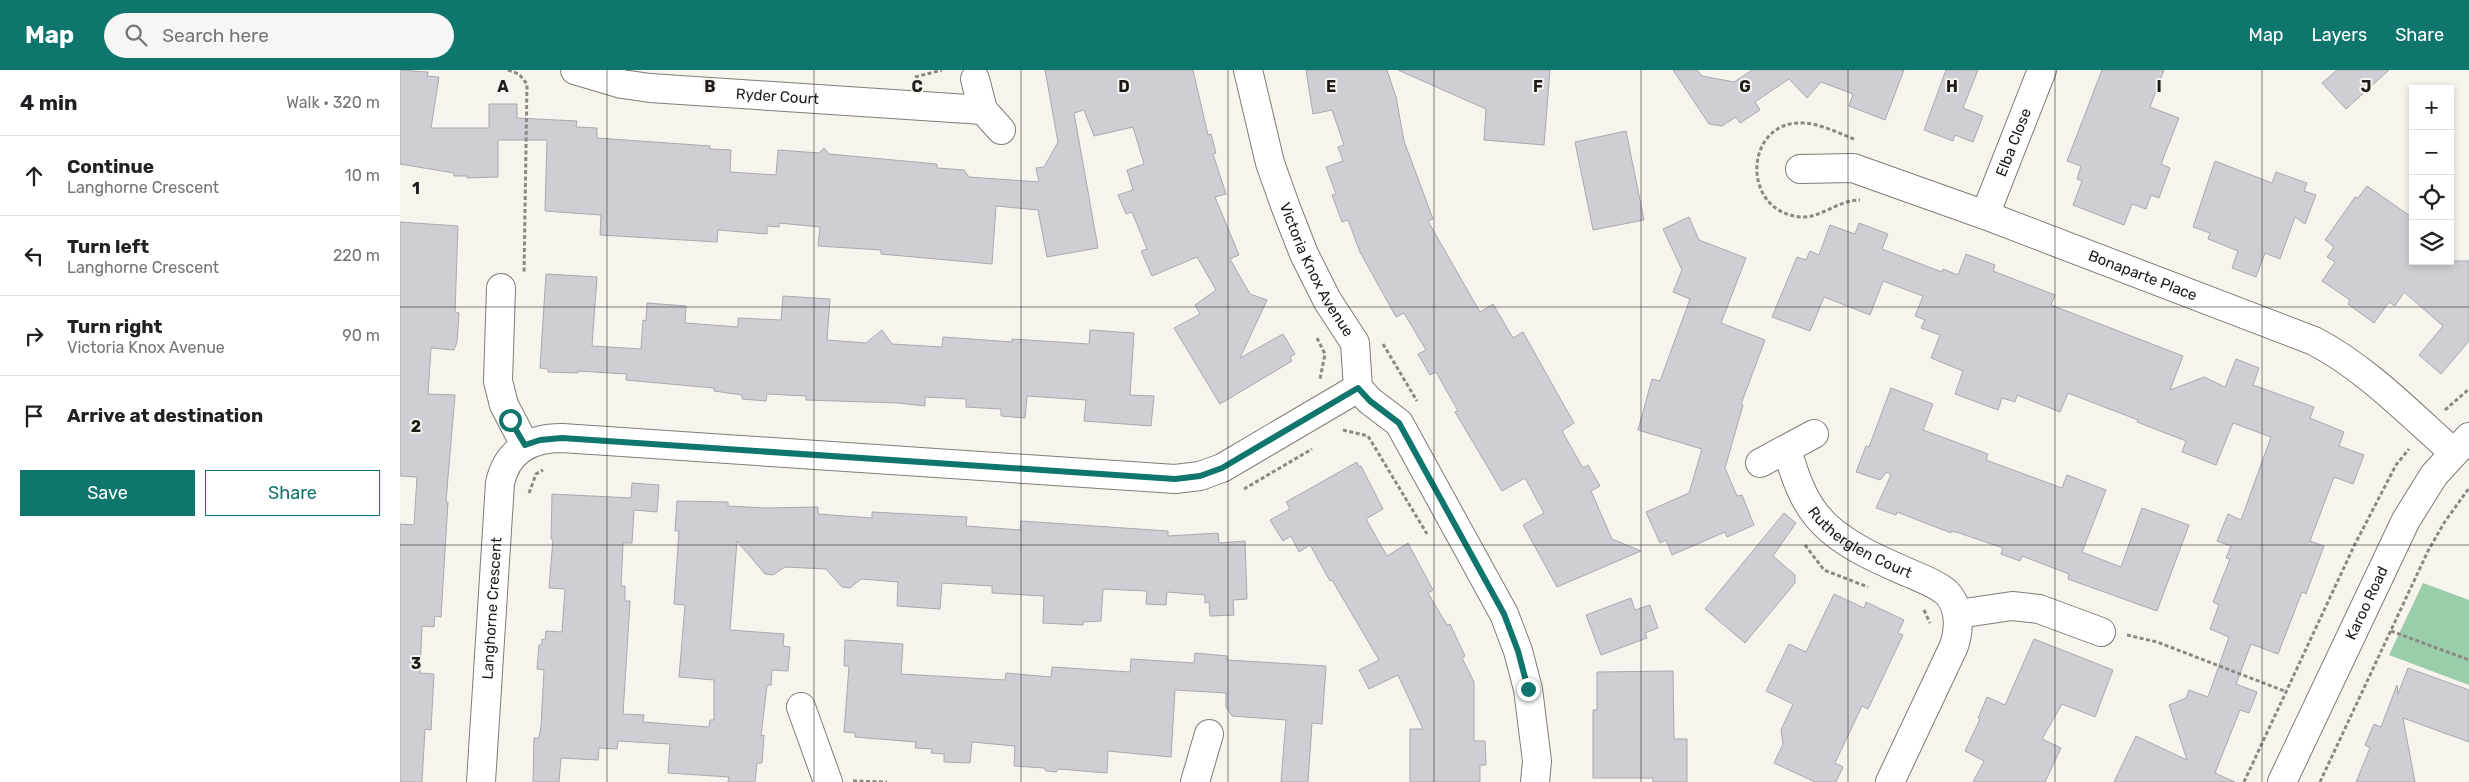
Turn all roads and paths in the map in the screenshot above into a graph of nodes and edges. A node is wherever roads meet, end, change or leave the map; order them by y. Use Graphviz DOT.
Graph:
graph roads {
  1 [pos="508,70"];
  2 [pos="574,70"];
  3 [pos="1248,70"];
  4 [pos="2042,70"];
  5 [pos="975,79"];
  6 [pos="983,110"];
  7 [pos="1001,130"];
  8 [pos="1800,169"];
  9 [pos="1985,215"];
  10 [pos="513,284"];
  11 [pos="1358,388"];
  12 [pos="2469,389"];
  13 [pos="2438,405"];
  14 [pos="1336,434"];
  15 [pos="1814,434"];
  16 [pos="1320,444"];
  17 [pos="2461,444"];
  18 [pos="525,445"];
  19 [pos="2410,448"];
  20 [pos="1787,449"];
  21 [pos="1760,463"];
  22 [pos="549,468"];
  23 [pos="2469,488"];
  24 [pos="1238,492"];
  25 [pos="528,503"];
  26 [pos="1799,537"];
  27 [pos="1430,539"];
  28 [pos="1878,590"];
  29 [pos="1922,607"];
  30 [pos="1958,614"];
  31 [pos="1932,627"];
  32 [pos="2391,631"];
  33 [pos="2101,632"];
  34 [pos="2469,660"];
  35 [pos="2286,692"];
  36 [pos="801,707"];
  37 [pos="1209,734"];
  38 [pos="481,782"];
  39 [pos="828,782"];
  40 [pos="852,782"];
  41 [pos="887,782"];
  42 [pos="1195,782"];
  43 [pos="1535,782"];
  44 [pos="1890,782"];
  45 [pos="2244,782"];
  46 [pos="2282,782"];
  47 [pos="2320,782"];
  1 -- 10 [label="path"];
  2 -- 6 [label="street, Ryder Court"];
  3 -- 11 [label="street, Victoria Knox Avenue"];
  4 -- 9 [label="street, Elba Close"];
  5 -- 6 [label="street"];
  6 -- 7 [label="street"];
  8 -- 9 [label="street, Bonaparte Place"];
  9 -- 17 [label="street, Bonaparte Place"];
  10 -- 18 [label="street"];
  11 -- 18 [label="street"];
  11 -- 43 [label="street"];
  12 -- 13 [label="path"];
  14 -- 27 [label="path"];
  15 -- 20 [label="street"];
  16 -- 24 [label="path"];
  17 -- 46 [label="street, Karoo Road"];
  18 -- 38 [label="street, Langhorne Crescent"];
  19 -- 35 [label="path"];
  20 -- 21 [label="street"];
  20 -- 30 [label="street, Rutherglen Court"];
  22 -- 25 [label="path"];
  23 -- 32 [label="path"];
  26 -- 28 [label="path"];
  29 -- 31 [label="path"];
  30 -- 33 [label="street"];
  30 -- 44 [label="street"];
  32 -- 34 [label="path"];
  32 -- 47 [label="path"];
  33 -- 35 [label="path"];
  35 -- 45 [label="path"];
  36 -- 39 [label="street"];
  37 -- 42 [label="street"];
  40 -- 41 [label="path"];
}
